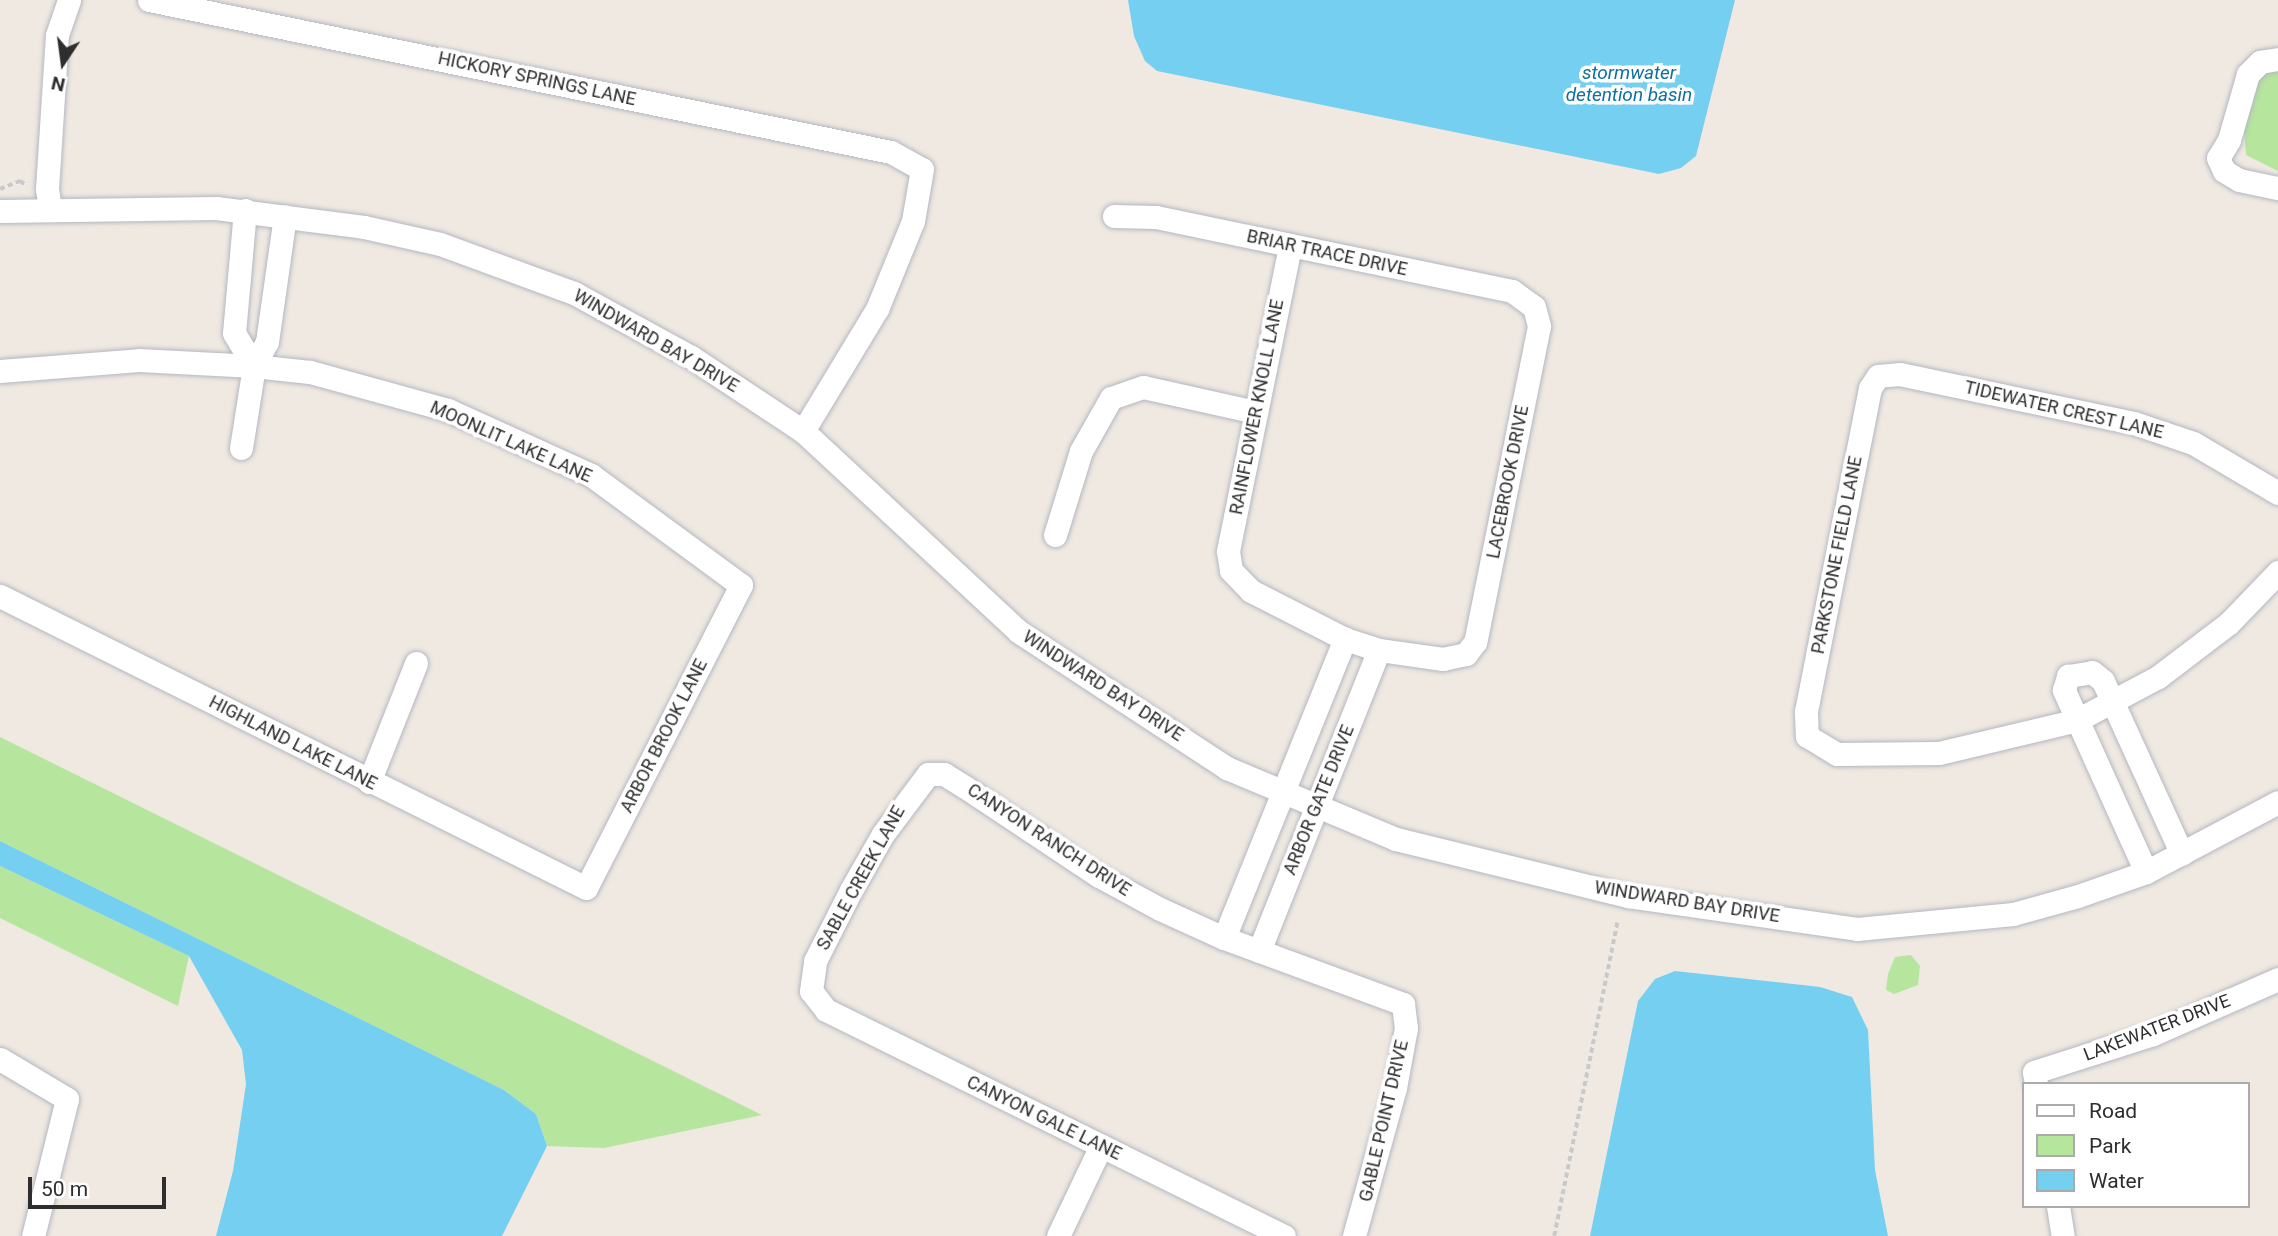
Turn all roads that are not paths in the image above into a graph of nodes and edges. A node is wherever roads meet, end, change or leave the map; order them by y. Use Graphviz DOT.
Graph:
graph roads {
  1 [pos="69,0"];
  2 [pos="149,0"];
  3 [pos="2278,59"];
  4 [pos="2278,188"];
  5 [pos="48,198"];
  6 [pos="245,210"];
  7 [pos="0,211"];
  8 [pos="285,216"];
  9 [pos="1114,216"];
  10 [pos="1290,245"];
  11 [pos="1534,307"];
  12 [pos="254,366"];
  13 [pos="0,371"];
  14 [pos="1878,376"];
  15 [pos="1256,412"];
  16 [pos="803,431"];
  17 [pos="241,448"];
  18 [pos="2278,493"];
  19 [pos="1055,535"];
  20 [pos="2278,572"];
  21 [pos="741,585"];
  22 [pos="0,596"];
  23 [pos="1345,639"];
  24 [pos="1379,650"];
  25 [pos="416,663"];
  26 [pos="2111,702"];
  27 [pos="2077,720"];
  28 [pos="928,774"];
  29 [pos="369,782"];
  30 [pos="1284,792"];
  31 [pos="2278,802"];
  32 [pos="1317,806"];
  33 [pos="2182,854"];
  34 [pos="2146,872"];
  35 [pos="586,888"];
  36 [pos="1224,938"];
  37 [pos="1259,951"];
  38 [pos="2278,979"];
  39 [pos="811,991"];
  40 [pos="1403,1004"];
  41 [pos="0,1059"];
  42 [pos="2035,1078"];
  43 [pos="1101,1146"];
  44 [pos="2058,1208"];
  45 [pos="33,1236"];
  46 [pos="1058,1236"];
  47 [pos="1284,1236"];
  48 [pos="1354,1236"];
  49 [pos="2063,1236"];
  1 -- 5 [label="street"];
  2 -- 16 [label="street, HICKORY SPRINGS LANE"];
  3 -- 4 [label="street"];
  5 -- 6 [label="street, WINDWARD BAY DRIVE"];
  5 -- 7 [label="street, WINDWARD BAY DRIVE"];
  6 -- 8 [label="street, WINDWARD BAY DRIVE"];
  6 -- 12 [label="street"];
  8 -- 12 [label="street"];
  8 -- 16 [label="street, WINDWARD BAY DRIVE"];
  9 -- 10 [label="street, BRIAR TRACE DRIVE"];
  10 -- 11 [label="street, BRIAR TRACE DRIVE"];
  10 -- 15 [label="street, RAINFLOWER KNOLL LANE"];
  11 -- 24 [label="street, LACEBROOK DRIVE"];
  12 -- 13 [label="street, MOONLIT LAKE LANE"];
  12 -- 17 [label="street"];
  12 -- 21 [label="street, MOONLIT LAKE LANE"];
  14 -- 18 [label="street, TIDEWATER CREST LANE"];
  14 -- 27 [label="street, PARKSTONE FIELD LANE"];
  15 -- 19 [label="street"];
  15 -- 23 [label="street, RAINFLOWER KNOLL LANE"];
  16 -- 30 [label="street, WINDWARD BAY DRIVE"];
  20 -- 26 [label="street"];
  21 -- 35 [label="street, ARBOR BROOK LANE"];
  22 -- 29 [label="street, HIGHLAND LAKE LANE"];
  23 -- 24 [label="street"];
  23 -- 30 [label="street, ARBOR GATE DRIVE"];
  24 -- 32 [label="street, ARBOR GATE DRIVE"];
  25 -- 29 [label="street"];
  26 -- 27 [label="street"];
  26 -- 27 [label="street"];
  26 -- 33 [label="street"];
  27 -- 34 [label="street"];
  28 -- 36 [label="street, CANYON RANCH DRIVE"];
  28 -- 39 [label="street, SABLE CREEK LANE"];
  29 -- 35 [label="street, HIGHLAND LAKE LANE"];
  30 -- 32 [label="street, WINDWARD BAY DRIVE"];
  30 -- 36 [label="street, ARBOR GATE DRIVE"];
  31 -- 33 [label="street, WINDWARD BAY DRIVE"];
  32 -- 34 [label="street, WINDWARD BAY DRIVE"];
  32 -- 37 [label="street, ARBOR GATE DRIVE"];
  33 -- 34 [label="street, WINDWARD BAY DRIVE"];
  36 -- 37 [label="street, CANYON RANCH DRIVE"];
  37 -- 40 [label="street, CANYON RANCH DRIVE"];
  38 -- 42 [label="street, LAKEWATER DRIVE"];
  39 -- 43 [label="street, CANYON GALE LANE"];
  40 -- 48 [label="street, GABLE POINT DRIVE"];
  41 -- 45 [label="street"];
  43 -- 46 [label="street"];
  43 -- 47 [label="street, CANYON GALE LANE"];
  44 -- 49 [label="street"];
}
